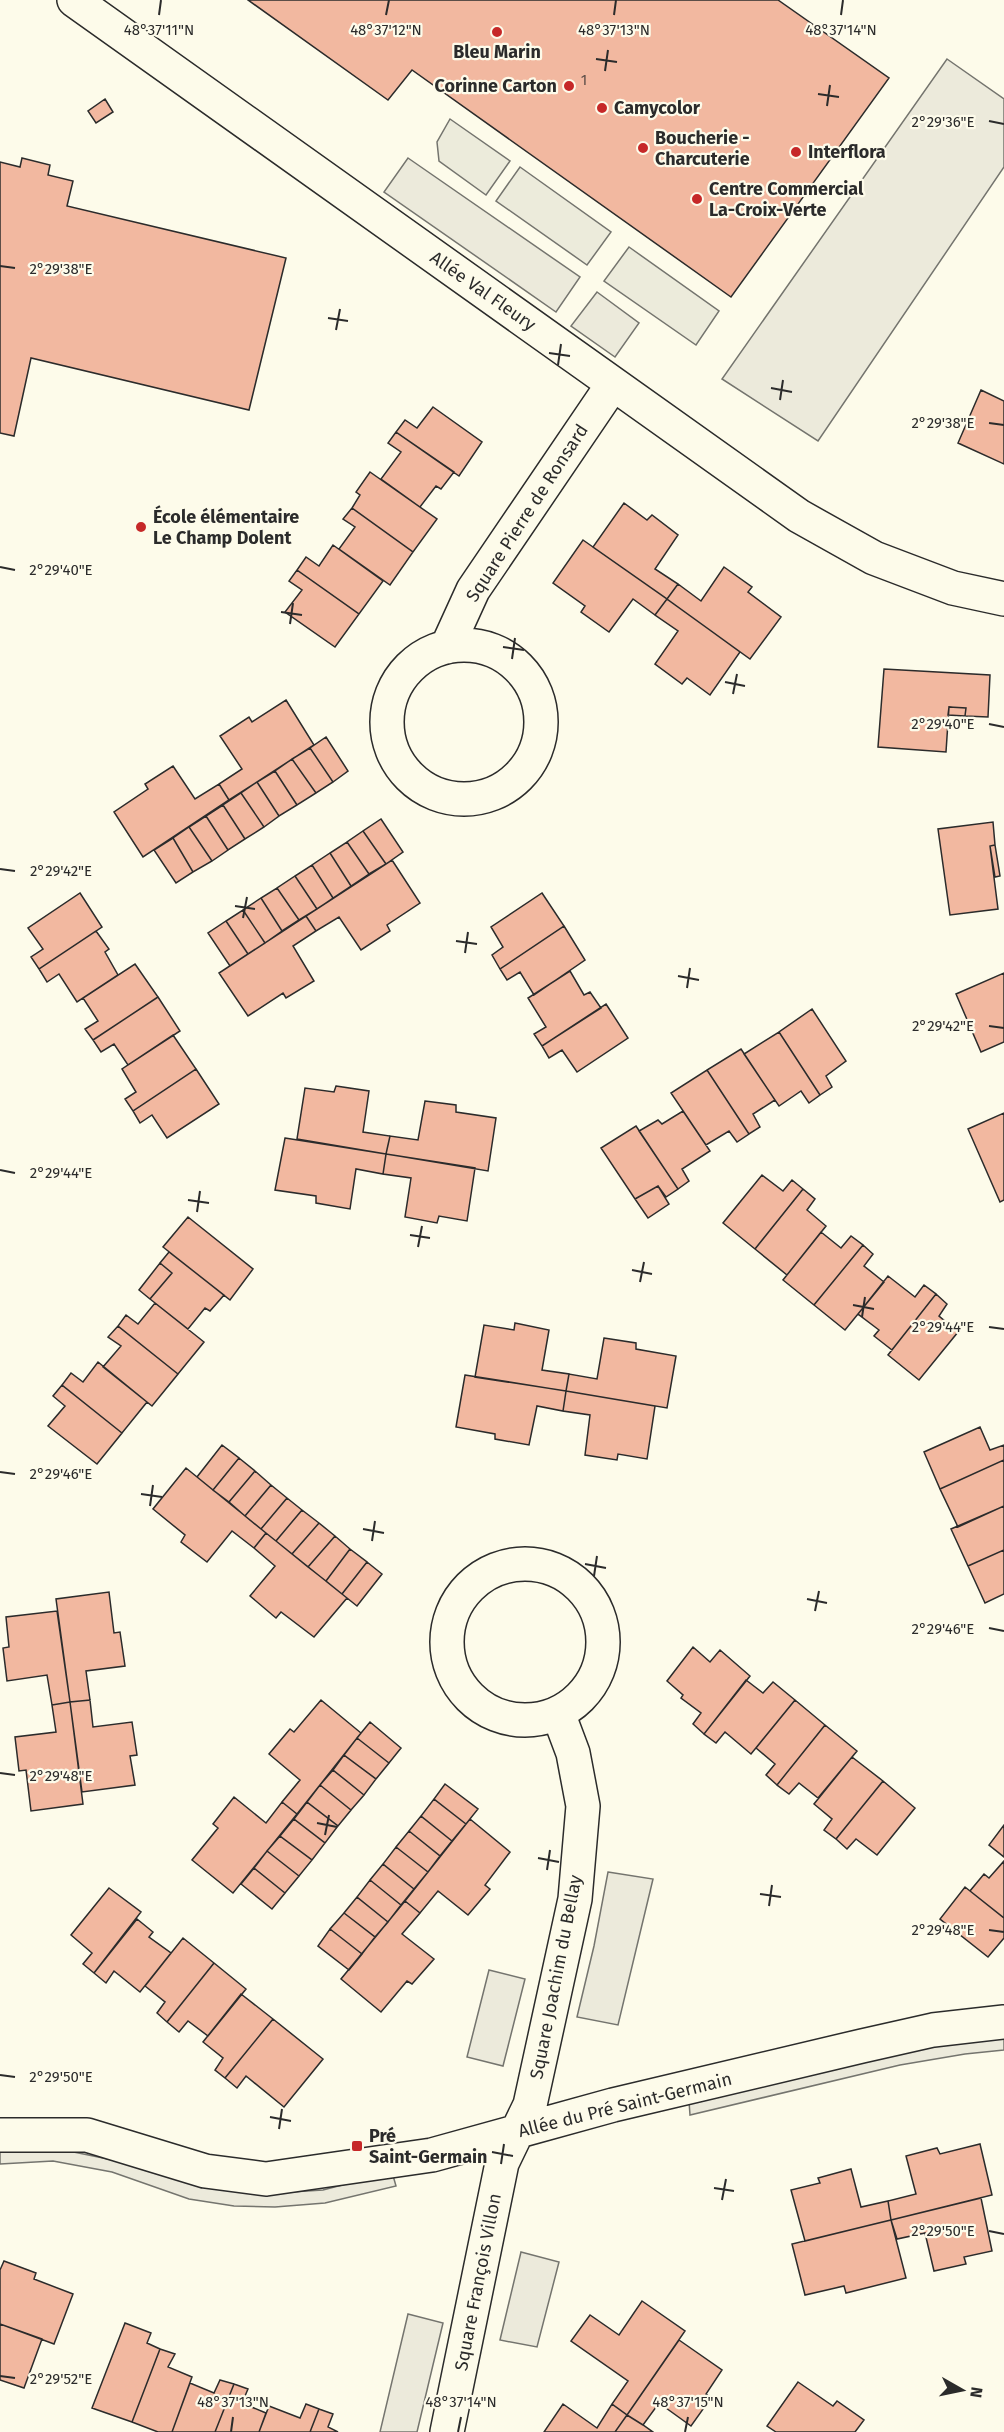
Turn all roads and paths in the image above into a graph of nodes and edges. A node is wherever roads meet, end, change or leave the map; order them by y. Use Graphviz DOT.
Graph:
graph roads {
  1 [pos="74,0"];
  2 [pos="613,384"];
  3 [pos="1004,599"];
  4 [pos="447,647"];
  5 [pos="558,1713"];
  6 [pos="1004,2022"];
  7 [pos="515,2133"];
  8 [pos="0,2135"];
  9 [pos="447,2432"];
  1 -- 2 [label="street, Allée Val Fleury"];
  2 -- 3 [label="street, Allée Val Fleury"];
  2 -- 4 [label="street, Square Pierre de Ronsard"];
  4 -- 4 [label="street"];
  5 -- 5 [label="street"];
  5 -- 7 [label="street, Square Joachim du Bellay"];
  6 -- 7 [label="street, Allée du Pré Saint-Germain"];
  7 -- 8 [label="street, Allée du Pré Saint-Germain"];
  7 -- 9 [label="street, Square François Villon"];
}
